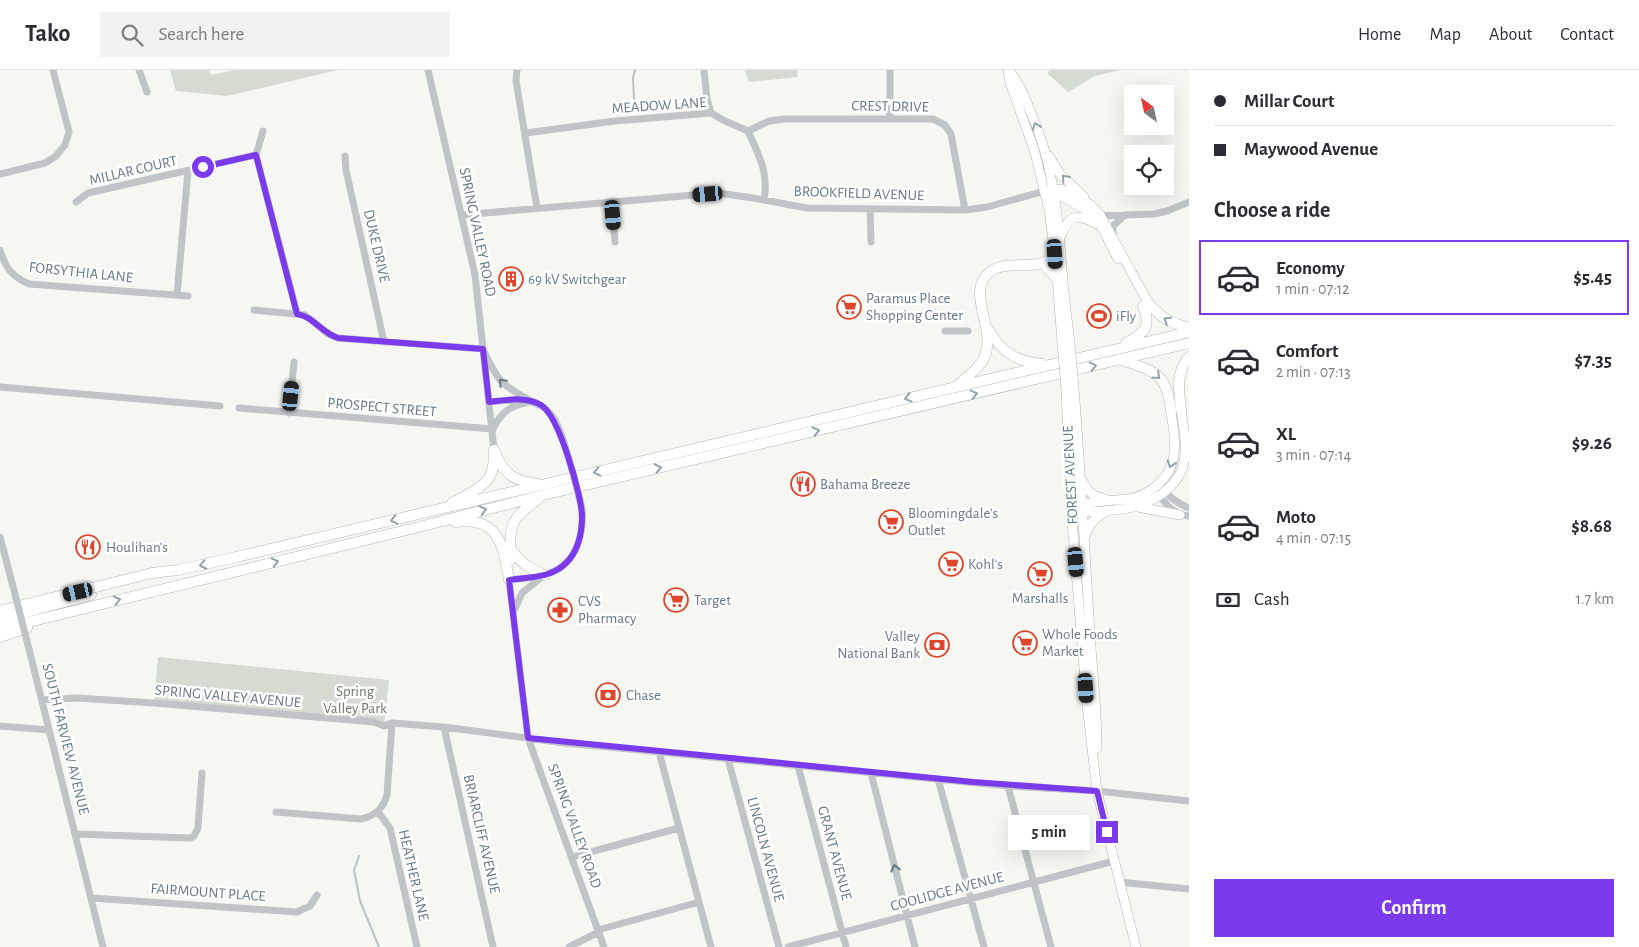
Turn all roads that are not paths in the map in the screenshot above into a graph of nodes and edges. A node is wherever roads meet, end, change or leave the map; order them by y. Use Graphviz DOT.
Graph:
graph roads {
  1 [pos="53,70"];
  2 [pos="139,70"];
  3 [pos="428,70"];
  4 [pos="517,70"];
  5 [pos="704,70"];
  6 [pos="890,70"];
  7 [pos="1008,70"];
  8 [pos="147,92"];
  9 [pos="711,113"];
  10 [pos="890,118"];
  11 [pos="263,131"];
  12 [pos="748,131"];
  13 [pos="526,133"];
  14 [pos="1044,147"];
  15 [pos="256,155"];
  16 [pos="346,156"];
  17 [pos="188,171"];
  18 [pos="0,174"];
  19 [pos="1049,191"];
  20 [pos="764,200"];
  21 [pos="76,202"];
  22 [pos="612,202"];
  23 [pos="1189,202"];
  24 [pos="1091,205"];
  25 [pos="537,208"];
  26 [pos="870,209"];
  27 [pos="965,210"];
  28 [pos="462,215"];
  29 [pos="1125,215"];
  30 [pos="1097,219"];
  31 [pos="1113,236"];
  32 [pos="1060,238"];
  33 [pos="615,242"];
  34 [pos="871,242"];
  35 [pos="0,250"];
  36 [pos="1055,254"];
  37 [pos="1043,263"];
  38 [pos="1056,278"];
  39 [pos="177,294"];
  40 [pos="188,296"];
  41 [pos="1146,305"];
  42 [pos="254,310"];
  43 [pos="297,314"];
  44 [pos="987,327"];
  45 [pos="1189,328"];
  46 [pos="945,330"];
  47 [pos="968,331"];
  48 [pos="1189,332"];
  49 [pos="384,342"];
  50 [pos="1189,343"];
  51 [pos="483,349"];
  52 [pos="1114,350"];
  53 [pos="1067,353"];
  54 [pos="1189,357"];
  55 [pos="1120,359"];
  56 [pos="294,362"];
  57 [pos="1050,364"];
  58 [pos="0,386"];
  59 [pos="956,387"];
  60 [pos="1070,389"];
  61 [pos="489,402"];
  62 [pos="533,402"];
  63 [pos="220,406"];
  64 [pos="239,408"];
  65 [pos="1176,411"];
  66 [pos="289,413"];
  67 [pos="493,429"];
  68 [pos="494,450"];
  69 [pos="1080,478"];
  70 [pos="1156,486"];
  71 [pos="542,490"];
  72 [pos="1163,494"];
  73 [pos="1110,501"];
  74 [pos="1135,507"];
  75 [pos="1071,508"];
  76 [pos="1082,508"];
  77 [pos="1189,508"];
  78 [pos="442,509"];
  79 [pos="1108,511"];
  80 [pos="1185,516"];
  81 [pos="419,527"];
  82 [pos="0,537"];
  83 [pos="1083,542"];
  84 [pos="511,548"];
  85 [pos="178,570"];
  86 [pos="545,575"];
  87 [pos="509,580"];
  88 [pos="0,612"];
  89 [pos="512,616"];
  90 [pos="53,617"];
  91 [pos="0,619"];
  92 [pos="0,629"];
  93 [pos="0,637"];
  94 [pos="42,700"];
  95 [pos="392,723"];
  96 [pos="0,726"];
  97 [pos="444,728"];
  98 [pos="49,730"];
  99 [pos="528,738"];
  100 [pos="659,752"];
  101 [pos="728,759"];
  102 [pos="798,766"];
  103 [pos="202,773"];
  104 [pos="871,773"];
  105 [pos="938,779"];
  106 [pos="1008,786"];
  107 [pos="1097,791"];
  108 [pos="1189,801"];
  109 [pos="276,812"];
  110 [pos="378,812"];
  111 [pos="679,828"];
  112 [pos="75,834"];
  113 [pos="572,857"];
  114 [pos="1114,861"];
  115 [pos="1034,882"];
  116 [pos="1119,882"];
  117 [pos="1189,888"];
  118 [pos="317,895"];
  119 [pos="91,898"];
  120 [pos="972,898"];
  121 [pos="699,902"];
  122 [pos="907,916"];
  123 [pos="598,931"];
  124 [pos="842,933"];
  125 [pos="103,947"];
  126 [pos="417,947"];
  127 [pos="493,947"];
  128 [pos="569,947"];
  129 [pos="604,947"];
  130 [pos="711,947"];
  131 [pos="779,947"];
  132 [pos="788,947"];
  133 [pos="846,947"];
  134 [pos="915,947"];
  135 [pos="984,947"];
  136 [pos="1051,947"];
  137 [pos="1136,947"];
  1 -- 18 [label="street"];
  2 -- 8 [label="street"];
  3 -- 28 [label="street, SPRING VALLEY ROAD"];
  4 -- 13 [label="street"];
  5 -- 9 [label="street"];
  6 -- 10 [label="street"];
  14 -- 7 [label="main road, FOREST AVENUE, one-way"];
  7 -- 19 [label="main road, FOREST AVENUE"];
  9 -- 12 [label="street, MEADOW LANE"];
  9 -- 13 [label="street, MEADOW LANE"];
  10 -- 12 [label="street, CREST DRIVE"];
  10 -- 27 [label="street, CREST DRIVE"];
  11 -- 15 [label="street"];
  12 -- 20 [label="street"];
  13 -- 25 [label="street"];
  14 -- 19 [label="main road, FOREST AVENUE"];
  24 -- 14 [label="main road, one-way"];
  15 -- 17 [label="street, MILLAR COURT"];
  15 -- 43 [label="street"];
  16 -- 49 [label="street, DUKE DRIVE"];
  17 -- 21 [label="street, MILLAR COURT"];
  17 -- 39 [label="street"];
  19 -- 24 [label="main road"];
  19 -- 27 [label="street, BROOKFIELD AVENUE"];
  19 -- 30 [label="main road"];
  19 -- 32 [label="main road, FOREST AVENUE"];
  19 -- 36 [label="main road, FOREST AVENUE"];
  20 -- 22 [label="street, BROOKFIELD AVENUE"];
  20 -- 26 [label="street, BROOKFIELD AVENUE"];
  22 -- 25 [label="street, BROOKFIELD AVENUE"];
  22 -- 33 [label="street"];
  23 -- 29 [label="street"];
  24 -- 30 [label="main road"];
  25 -- 28 [label="street, BROOKFIELD AVENUE"];
  26 -- 27 [label="street, BROOKFIELD AVENUE"];
  26 -- 34 [label="street"];
  28 -- 51 [label="street, SPRING VALLEY ROAD"];
  29 -- 30 [label="street"];
  29 -- 31 [label="street"];
  30 -- 31 [label="main road"];
  30 -- 32 [label="main road"];
  30 -- 41 [label="main road"];
  31 -- 41 [label="main road"];
  32 -- 53 [label="main road, FOREST AVENUE"];
  35 -- 39 [label="street, FORSYTHIA LANE"];
  36 -- 37 [label="highway"];
  36 -- 38 [label="main road, FOREST AVENUE"];
  37 -- 38 [label="highway"];
  37 -- 44 [label="highway"];
  38 -- 53 [label="main road, FOREST AVENUE"];
  39 -- 40 [label="street, FORSYTHIA LANE"];
  45 -- 41 [label="highway, one-way"];
  41 -- 52 [label="highway"];
  42 -- 43 [label="street"];
  43 -- 49 [label="street"];
  44 -- 57 [label="highway"];
  44 -- 59 [label="highway"];
  46 -- 47 [label="street"];
  48 -- 52 [label="highway"];
  49 -- 51 [label="street"];
  50 -- 55 [label="highway"];
  51 -- 61 [label="street, SPRING VALLEY ROAD"];
  62 -- 51 [label="street, one-way"];
  52 -- 57 [label="highway"];
  53 -- 60 [label="main road, FOREST AVENUE, bridge"];
  54 -- 65 [label="highway"];
  55 -- 65 [label="highway, one-way"];
  71 -- 55 [label="highway, one-way"];
  56 -- 66 [label="street"];
  57 -- 59 [label="highway"];
  58 -- 63 [label="street"];
  59 -- 71 [label="highway, one-way"];
  60 -- 69 [label="main road, FOREST AVENUE"];
  60 -- 75 [label="main road, FOREST AVENUE"];
  61 -- 62 [label="street"];
  61 -- 67 [label="street, SPRING VALLEY ROAD"];
  62 -- 67 [label="street"];
  62 -- 86 [label="street, bridge"];
  64 -- 66 [label="street, PROSPECT STREET"];
  65 -- 70 [label="main road, one-way"];
  65 -- 72 [label="main road"];
  66 -- 67 [label="street, PROSPECT STREET"];
  67 -- 68 [label="street, SPRING VALLEY ROAD"];
  68 -- 71 [label="highway"];
  68 -- 78 [label="highway"];
  69 -- 73 [label="main road"];
  69 -- 76 [label="main road, FOREST AVENUE"];
  70 -- 72 [label="street"];
  70 -- 73 [label="main road"];
  71 -- 78 [label="highway"];
  81 -- 71 [label="highway, one-way"];
  71 -- 84 [label="highway"];
  72 -- 74 [label="main road"];
  72 -- 77 [label="street"];
  72 -- 80 [label="street"];
  73 -- 76 [label="main road"];
  74 -- 79 [label="main road"];
  74 -- 80 [label="main road"];
  75 -- 76 [label="main road"];
  75 -- 107 [label="main road, FOREST AVENUE"];
  76 -- 79 [label="main road"];
  76 -- 83 [label="main road, FOREST AVENUE"];
  78 -- 85 [label="highway, one-way"];
  79 -- 83 [label="main road"];
  81 -- 87 [label="highway"];
  90 -- 81 [label="highway, one-way"];
  82 -- 94 [label="street, SOUTH FARVIEW AVENUE, bridge"];
  83 -- 107 [label="main road, FOREST AVENUE"];
  84 -- 86 [label="highway"];
  84 -- 87 [label="highway"];
  85 -- 88 [label="highway"];
  85 -- 91 [label="highway"];
  86 -- 87 [label="street"];
  86 -- 89 [label="street"];
  87 -- 89 [label="street, SPRING VALLEY ROAD"];
  89 -- 99 [label="street, SPRING VALLEY ROAD"];
  90 -- 92 [label="highway"];
  90 -- 93 [label="highway"];
  94 -- 95 [label="street, SPRING VALLEY AVENUE"];
  94 -- 98 [label="street, SOUTH FARVIEW AVENUE"];
  95 -- 97 [label="street, SPRING VALLEY AVENUE"];
  95 -- 110 [label="street"];
  96 -- 98 [label="street"];
  97 -- 99 [label="street, SPRING VALLEY AVENUE"];
  97 -- 127 [label="street, BRIARCLIFF AVENUE"];
  98 -- 112 [label="street, SOUTH FARVIEW AVENUE"];
  99 -- 100 [label="street, SPRING VALLEY AVENUE"];
  99 -- 113 [label="street, SPRING VALLEY ROAD"];
  100 -- 101 [label="street, SPRING VALLEY AVENUE"];
  100 -- 111 [label="street"];
  101 -- 102 [label="street, SPRING VALLEY AVENUE"];
  101 -- 131 [label="street, LINCOLN AVENUE"];
  102 -- 104 [label="street, SPRING VALLEY AVENUE"];
  102 -- 124 [label="street, GRANT AVENUE"];
  103 -- 112 [label="street"];
  104 -- 105 [label="street, SPRING VALLEY AVENUE"];
  122 -- 104 [label="street, one-way"];
  105 -- 106 [label="street, SPRING VALLEY AVENUE"];
  105 -- 120 [label="street"];
  106 -- 107 [label="street, SPRING VALLEY AVENUE"];
  106 -- 115 [label="street"];
  107 -- 108 [label="street, SPRING VALLEY AVENUE"];
  107 -- 114 [label="main road"];
  109 -- 110 [label="street"];
  110 -- 126 [label="street, HEATHER LANE"];
  111 -- 113 [label="street"];
  111 -- 121 [label="street"];
  112 -- 119 [label="street, SOUTH FARVIEW AVENUE"];
  113 -- 123 [label="street, SPRING VALLEY ROAD"];
  114 -- 115 [label="street, COOLIDGE AVENUE"];
  114 -- 116 [label="main road"];
  115 -- 120 [label="street, COOLIDGE AVENUE"];
  115 -- 136 [label="street"];
  116 -- 117 [label="street"];
  116 -- 137 [label="main road"];
  118 -- 119 [label="street, FAIRMOUNT PLACE"];
  119 -- 125 [label="street, SOUTH FARVIEW AVENUE"];
  120 -- 122 [label="street, COOLIDGE AVENUE"];
  120 -- 135 [label="street"];
  121 -- 123 [label="street"];
  121 -- 130 [label="street"];
  122 -- 124 [label="street, COOLIDGE AVENUE"];
  122 -- 134 [label="street"];
  123 -- 128 [label="street"];
  123 -- 129 [label="street, SPRING VALLEY ROAD"];
  124 -- 132 [label="street, COOLIDGE AVENUE"];
  124 -- 133 [label="street, GRANT AVENUE"];
}
